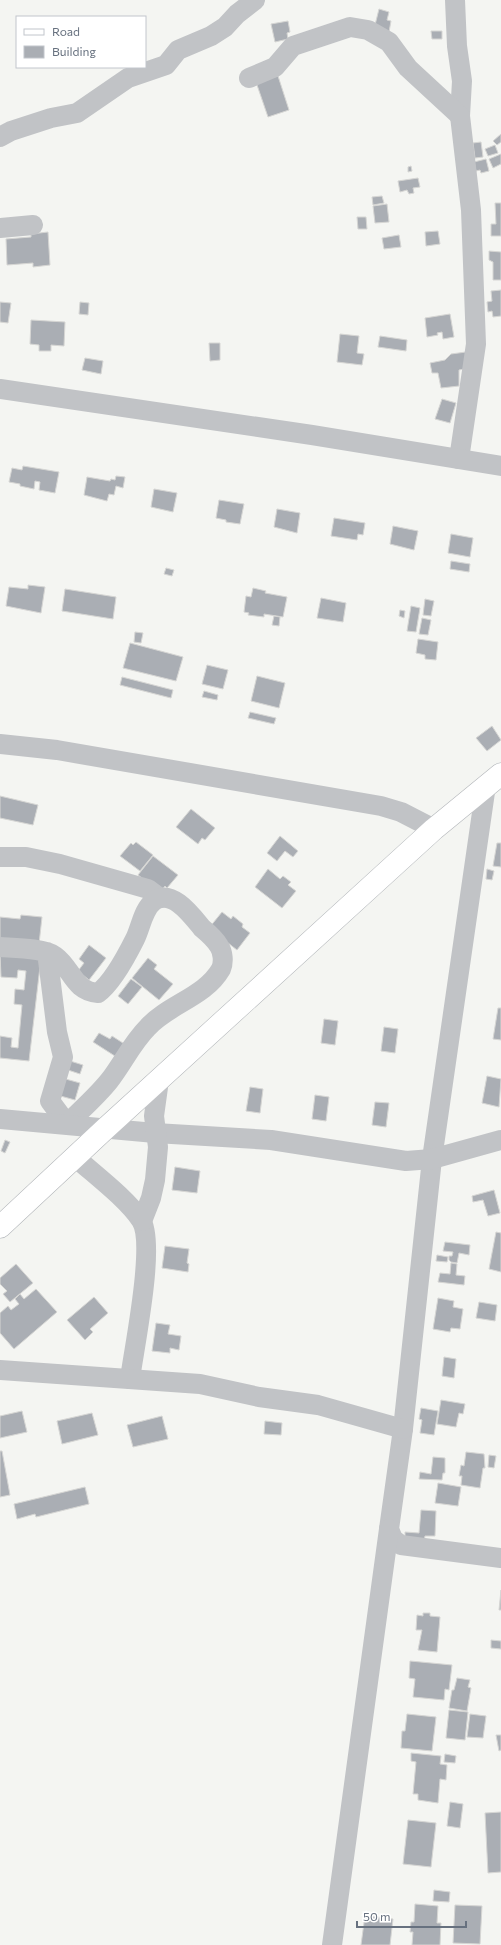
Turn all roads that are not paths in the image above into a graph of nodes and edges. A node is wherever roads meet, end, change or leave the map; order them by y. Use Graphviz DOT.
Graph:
graph roads {
  1 [pos="255,0"];
  2 [pos="455,0"];
  3 [pos="249,78"];
  4 [pos="460,116"];
  5 [pos="0,137"];
  6 [pos="33,226"];
  7 [pos="0,228"];
  8 [pos="0,389"];
  9 [pos="459,458"];
  10 [pos="501,466"];
  11 [pos="0,744"];
  12 [pos="493,780"];
  13 [pos="434,829"];
  14 [pos="0,857"];
  15 [pos="160,898"];
  16 [pos="0,947"];
  17 [pos="46,952"];
  18 [pos="159,1080"];
  19 [pos="0,1119"];
  20 [pos="67,1124"];
  21 [pos="106,1128"];
  22 [pos="155,1133"];
  23 [pos="501,1140"];
  24 [pos="75,1157"];
  25 [pos="432,1159"];
  26 [pos="142,1221"];
  27 [pos="0,1227"];
  28 [pos="0,1370"];
  29 [pos="130,1378"];
  30 [pos="403,1429"];
  31 [pos="389,1529"];
  32 [pos="501,1558"];
  33 [pos="332,1945"];
  1 -- 5 [label="street"];
  2 -- 4 [label="street"];
  3 -- 4 [label="street"];
  4 -- 9 [label="street"];
  6 -- 7 [label="street"];
  8 -- 9 [label="street"];
  9 -- 10 [label="street"];
  11 -- 13 [label="street"];
  12 -- 13 [label="main road"];
  12 -- 25 [label="street"];
  13 -- 18 [label="main road"];
  14 -- 15 [label="street"];
  15 -- 17 [label="street"];
  15 -- 20 [label="street"];
  16 -- 17 [label="street"];
  17 -- 20 [label="street"];
  18 -- 21 [label="main road"];
  18 -- 22 [label="street"];
  19 -- 20 [label="street"];
  20 -- 21 [label="street"];
  21 -- 22 [label="street"];
  21 -- 24 [label="main road"];
  22 -- 25 [label="street"];
  22 -- 26 [label="street"];
  23 -- 25 [label="street"];
  24 -- 26 [label="street"];
  24 -- 27 [label="main road"];
  25 -- 30 [label="street"];
  26 -- 29 [label="street"];
  28 -- 29 [label="street"];
  29 -- 30 [label="street"];
  30 -- 31 [label="street"];
  31 -- 32 [label="street"];
  31 -- 33 [label="street"];
}
